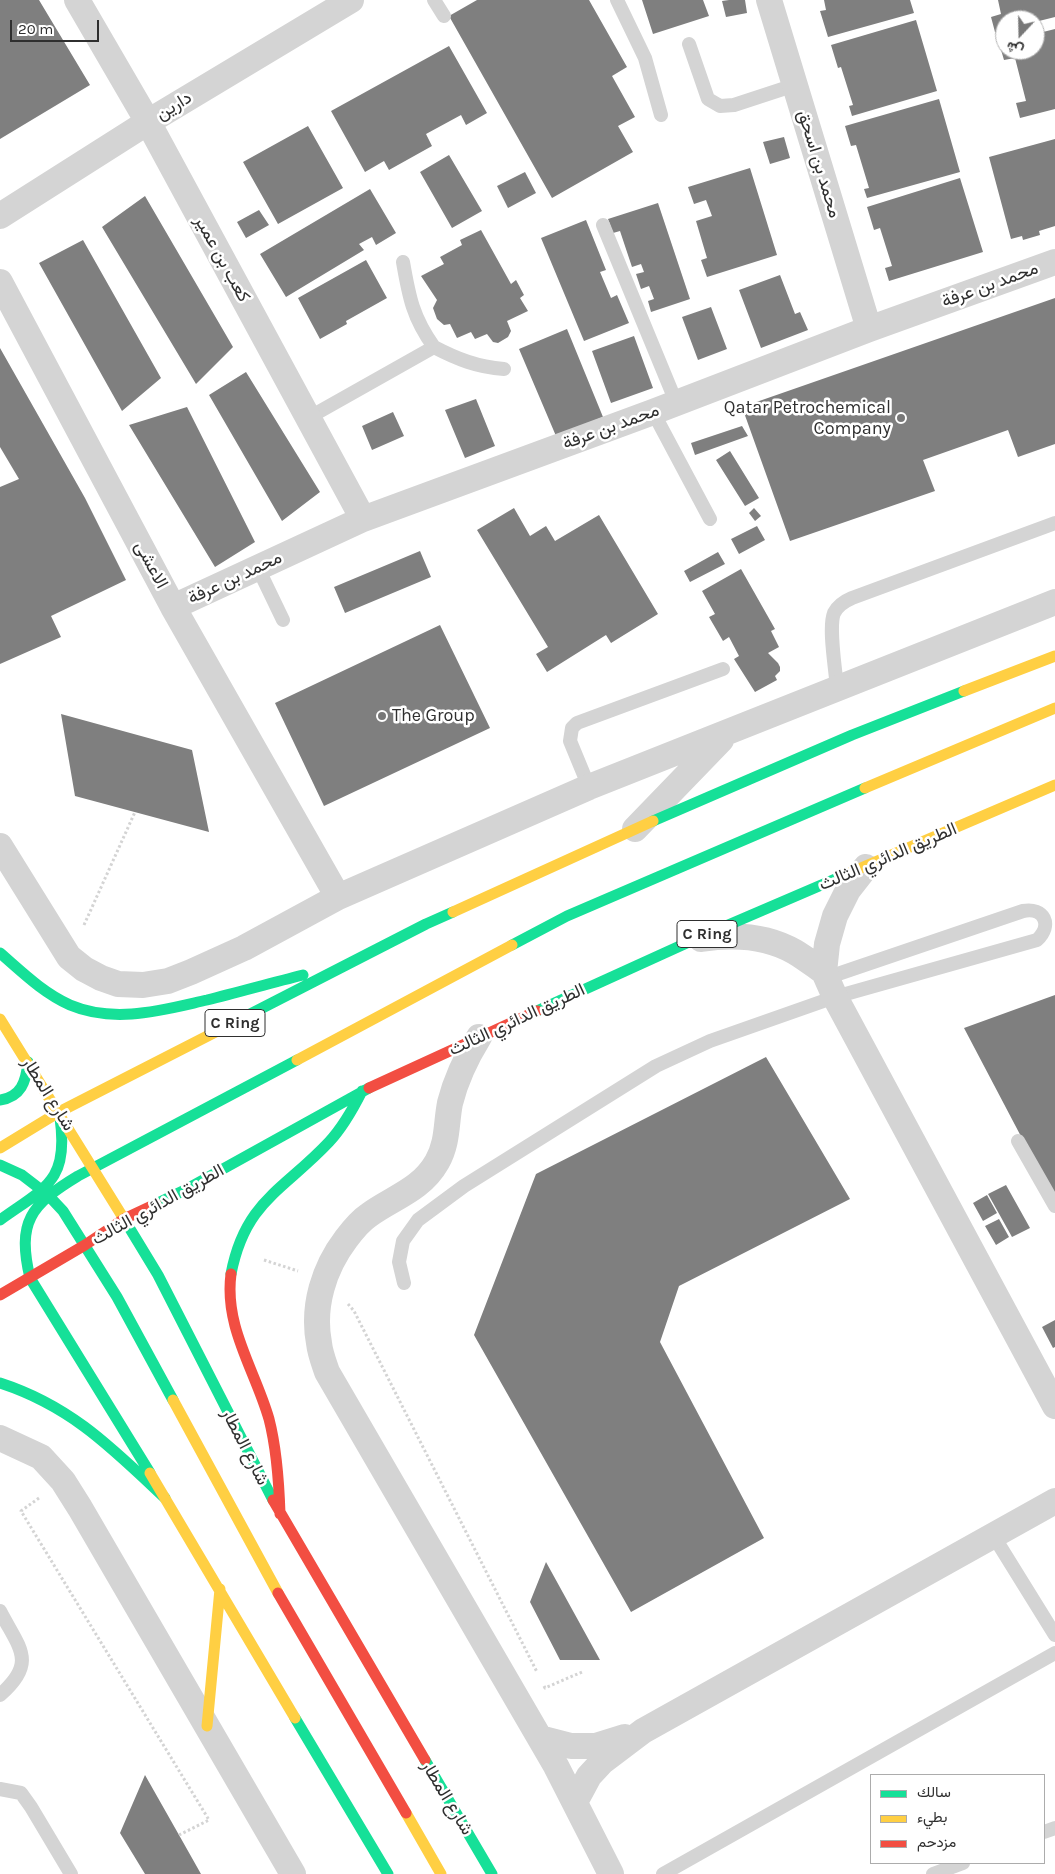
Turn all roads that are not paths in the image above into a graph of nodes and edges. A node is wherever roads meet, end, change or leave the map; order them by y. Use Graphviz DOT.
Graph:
graph roads {
  1 [pos="77,0"];
  2 [pos="351,0"];
  3 [pos="617,0"];
  4 [pos="769,0"];
  5 [pos="689,44"];
  6 [pos="795,85"];
  7 [pos="661,115"];
  8 [pos="148,122"];
  9 [pos="0,216"];
  10 [pos="603,225"];
  11 [pos="403,262"];
  12 [pos="1055,262"];
  13 [pos="0,282"];
  14 [pos="869,328"];
  15 [pos="434,347"];
  16 [pos="504,369"];
  17 [pos="676,402"];
  18 [pos="653,412"];
  19 [pos="308,418"];
  20 [pos="364,519"];
  21 [pos="710,519"];
  22 [pos="1055,523"];
  23 [pos="258,568"];
  24 [pos="1055,602"];
  25 [pos="173,607"];
  26 [pos="283,620"];
  27 [pos="1055,656"];
  28 [pos="723,669"];
  29 [pos="837,689"];
  30 [pos="1055,708"];
  31 [pos="727,734"];
  32 [pos="1055,785"];
  33 [pos="589,788"];
  34 [pos="634,829"];
  35 [pos="0,846"];
  36 [pos="866,867"];
  37 [pos="338,897"];
  38 [pos="691,941"];
  39 [pos="0,953"];
  40 [pos="348,963"];
  41 [pos="828,982"];
  42 [pos="0,1018"];
  43 [pos="478,1037"];
  44 [pos="28,1062"];
  45 [pos="362,1091"];
  46 [pos="0,1100"];
  47 [pos="59,1112"];
  48 [pos="5,1141"];
  49 [pos="1018,1141"];
  50 [pos="0,1165"];
  51 [pos="93,1168"];
  52 [pos="47,1191"];
  53 [pos="1055,1206"];
  54 [pos="80,1216"];
  55 [pos="124,1219"];
  56 [pos="0,1220"];
  57 [pos="99,1223"];
  58 [pos="85,1244"];
  59 [pos="15,1253"];
  60 [pos="30,1278"];
  61 [pos="404,1283"];
  62 [pos="0,1295"];
  63 [pos="0,1383"];
  64 [pos="1055,1406"];
  65 [pos="0,1438"];
  66 [pos="165,1498"];
  67 [pos="1055,1501"];
  68 [pos="280,1514"];
  69 [pos="993,1535"];
  70 [pos="220,1589"];
  71 [pos="0,1611"];
  72 [pos="1055,1635"];
  73 [pos="1055,1653"];
  74 [pos="0,1695"];
  75 [pos="207,1726"];
  76 [pos="643,1731"];
  77 [pos="540,1738"];
  78 [pos="0,1789"];
  79 [pos="575,1802"];
  80 [pos="960,1864"];
  81 [pos="71,1874"];
  82 [pos="293,1874"];
  83 [pos="388,1874"];
  84 [pos="440,1874"];
  85 [pos="492,1874"];
  86 [pos="611,1874"];
  87 [pos="663,1874"];
  88 [pos="933,1874"];
  1 -- 8 [label="street, كعب بن عمير"];
  2 -- 8 [label="street, دارين"];
  3 -- 7 [label="lane"];
  4 -- 6 [label="street, محمد بن اسحق"];
  5 -- 6 [label="lane"];
  6 -- 14 [label="street, محمد بن اسحق"];
  8 -- 9 [label="street, دارين"];
  8 -- 19 [label="street, كعب بن عمير"];
  10 -- 17 [label="lane"];
  11 -- 15 [label="lane"];
  12 -- 14 [label="street, محمد بن عرفة"];
  13 -- 25 [label="street, الاعشى"];
  14 -- 17 [label="street, محمد بن عرفة"];
  15 -- 16 [label="lane"];
  15 -- 19 [label="lane"];
  17 -- 18 [label="street, محمد بن عرفة"];
  18 -- 20 [label="street, محمد بن عرفة"];
  18 -- 21 [label="lane"];
  19 -- 20 [label="street, كعب بن عمير"];
  20 -- 23 [label="street, محمد بن عرفة"];
  22 -- 29 [label="lane"];
  23 -- 25 [label="street, محمد بن عرفة"];
  23 -- 26 [label="lane"];
  24 -- 29 [label="street"];
  25 -- 37 [label="street, الاعشى"];
  27 -- 34 [label="main road, C Ring"];
  28 -- 33 [label="lane"];
  29 -- 31 [label="street"];
  30 -- 51 [label="main road"];
  31 -- 33 [label="street"];
  31 -- 34 [label="street"];
  32 -- 36 [label="main road, الطريق الدائري الثالث / C Ring"];
  33 -- 37 [label="street"];
  34 -- 40 [label="main road, C Ring"];
  35 -- 37 [label="street"];
  36 -- 38 [label="main road, الطريق الدائري الثالث / C Ring"];
  36 -- 41 [label="street"];
  38 -- 41 [label="street"];
  38 -- 43 [label="main road, الطريق الدائري الثالث / C Ring"];
  39 -- 40 [label="main road"];
  40 -- 47 [label="main road, C Ring"];
  41 -- 41 [label="lane"];
  41 -- 61 [label="lane"];
  41 -- 64 [label="street"];
  42 -- 44 [label="main road, شارع المطار"];
  43 -- 45 [label="main road, الطريق الدائري الثالث / C Ring"];
  43 -- 77 [label="street"];
  44 -- 46 [label="main road"];
  44 -- 47 [label="main road, شارع المطار"];
  45 -- 55 [label="main road, الطريق الدائري الثالث / C Ring"];
  45 -- 68 [label="main road"];
  47 -- 48 [label="main road, C Ring"];
  47 -- 51 [label="main road, شارع المطار"];
  47 -- 52 [label="main road"];
  48 -- 52 [label="main road"];
  49 -- 53 [label="lane"];
  50 -- 52 [label="main road"];
  51 -- 52 [label="main road"];
  51 -- 55 [label="main road, شارع المطار"];
  52 -- 54 [label="main road"];
  52 -- 56 [label="main road"];
  52 -- 58 [label="main road"];
  52 -- 60 [label="main road"];
  55 -- 57 [label="main road"];
  55 -- 58 [label="main road, الطريق الدائري الثالث / C Ring"];
  55 -- 68 [label="main road, شارع المطار"];
  58 -- 60 [label="main road, الطريق الدائري الثالث / C Ring"];
  58 -- 84 [label="main road"];
  59 -- 60 [label="main road"];
  60 -- 62 [label="main road, الطريق الدائري الثالث / C Ring"];
  60 -- 66 [label="main road"];
  63 -- 66 [label="main road"];
  65 -- 75 [label="street"];
  66 -- 70 [label="main road"];
  67 -- 69 [label="street"];
  68 -- 85 [label="main road, شارع المطار"];
  69 -- 72 [label="lane"];
  69 -- 76 [label="street"];
  70 -- 75 [label="main road"];
  70 -- 83 [label="main road"];
  71 -- 74 [label="lane"];
  73 -- 87 [label="lane"];
  75 -- 82 [label="street"];
  76 -- 77 [label="street"];
  76 -- 79 [label="street"];
  77 -- 79 [label="street"];
  78 -- 81 [label="lane"];
  79 -- 86 [label="street"];
  80 -- 88 [label="lane"];
}
